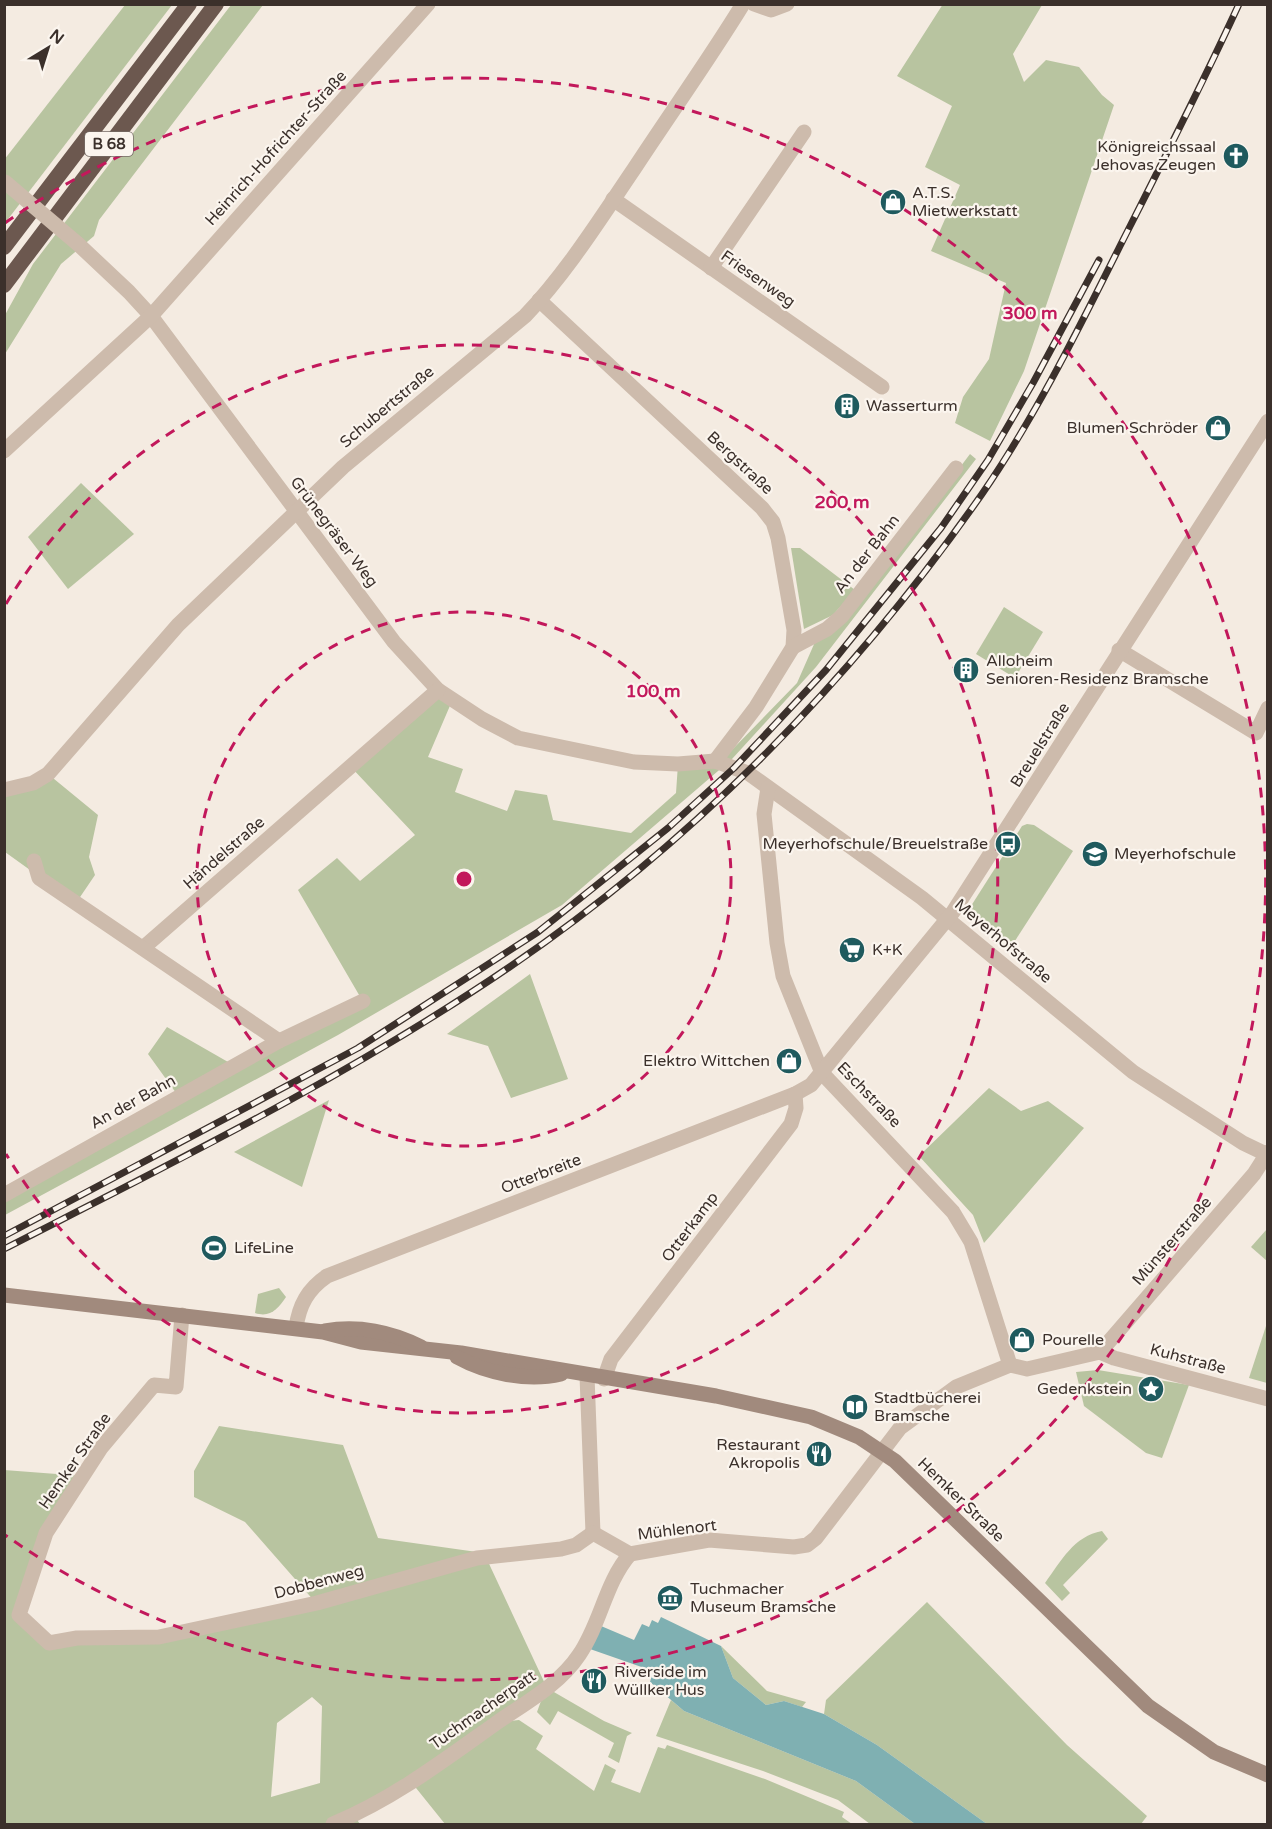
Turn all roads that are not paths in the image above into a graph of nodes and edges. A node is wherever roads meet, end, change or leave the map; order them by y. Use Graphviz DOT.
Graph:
graph roads {
  1 [pos="189,4"];
  2 [pos="216,4"];
  3 [pos="428,4"];
  4 [pos="743,4"];
  5 [pos="754,4"];
  6 [pos="787,4"];
  7 [pos="804,132"];
  8 [pos="5,182"];
  9 [pos="613,199"];
  10 [pos="4,247"];
  11 [pos="711,268"];
  12 [pos="4,285"];
  13 [pos="539,300"];
  14 [pos="151,316"];
  15 [pos="882,387"];
  16 [pos="1268,421"];
  17 [pos="4,451"];
  18 [pos="956,468"];
  19 [pos="297,512"];
  20 [pos="793,647"];
  21 [pos="1119,650"];
  22 [pos="438,690"];
  23 [pos="1268,708"];
  24 [pos="715,761"];
  25 [pos="768,788"];
  26 [pos="4,790"];
  27 [pos="34,861"];
  28 [pos="948,919"];
  29 [pos="143,948"];
  30 [pos="363,1001"];
  31 [pos="279,1041"];
  32 [pos="822,1073"];
  33 [pos="795,1094"];
  34 [pos="1267,1154"];
  35 [pos="4,1196"];
  36 [pos="4,1295"];
  37 [pos="182,1315"];
  38 [pos="296,1328"];
  39 [pos="1100,1352"];
  40 [pos="1010,1365"];
  41 [pos="587,1376"];
  42 [pos="604,1379"];
  43 [pos="1268,1399"];
  44 [pos="882,1451"];
  45 [pos="593,1533"];
  46 [pos="630,1554"];
  47 [pos="49,1643"];
  48 [pos="1268,1775"];
  49 [pos="333,1824"];
  1 -- 10 [label="highway, B 68"];
  2 -- 12 [label="highway, B 68"];
  3 -- 14 [label="street, Heinrich-Hofrichter-Straße"];
  4 -- 9 [label="street, Schubertstraße"];
  5 -- 6 [label="street"];
  7 -- 11 [label="street"];
  8 -- 14 [label="street, Grünegräser Weg, bridge"];
  9 -- 11 [label="street, Friesenweg"];
  9 -- 13 [label="street, Schubertstraße"];
  11 -- 15 [label="street, Friesenweg"];
  13 -- 19 [label="street, Schubertstraße"];
  13 -- 20 [label="street, Bergstraße"];
  14 -- 17 [label="street, Heinrich-Hofrichter-Straße"];
  14 -- 19 [label="street, Grünegräser Weg"];
  16 -- 21 [label="street, Breuelstraße"];
  18 -- 20 [label="street, An der Bahn"];
  19 -- 22 [label="street, Grünegräser Weg"];
  19 -- 26 [label="street, Schubertstraße"];
  20 -- 24 [label="street"];
  21 -- 23 [label="street"];
  21 -- 28 [label="street, Breuelstraße"];
  22 -- 24 [label="street, Grünegräser Weg"];
  22 -- 29 [label="street, Händelstraße"];
  24 -- 25 [label="street, Meyerhofstraße"];
  25 -- 28 [label="street, Meyerhofstraße"];
  25 -- 32 [label="street, Eschstraße"];
  27 -- 29 [label="street"];
  28 -- 32 [label="street, Breuelstraße"];
  28 -- 34 [label="street, Meyerhofstraße"];
  29 -- 31 [label="street"];
  30 -- 31 [label="street, An der Bahn"];
  31 -- 35 [label="street, An der Bahn"];
  32 -- 33 [label="street, Otterbreite"];
  32 -- 40 [label="street, Eschstraße"];
  33 -- 38 [label="street, Otterbreite"];
  33 -- 42 [label="street, Otterkamp"];
  34 -- 39 [label="street, Münsterstraße"];
  36 -- 37 [label="main road, Hemker Straße"];
  37 -- 38 [label="main road, Hemker Straße"];
  37 -- 47 [label="street, Hemker Straße"];
  38 -- 41 [label="main road, Hemker Straße"];
  39 -- 40 [label="street"];
  39 -- 43 [label="street, Kuhstraße"];
  40 -- 44 [label="street"];
  41 -- 42 [label="main road, Hemker Straße"];
  41 -- 45 [label="street"];
  42 -- 44 [label="main road, Hemker Straße"];
  44 -- 46 [label="street, Mühlenort"];
  44 -- 48 [label="main road, Hemker Straße"];
  45 -- 46 [label="street, Mühlenort"];
  45 -- 47 [label="street, Dobbenweg"];
  46 -- 49 [label="street, Tuchmacherpatt"];
}
